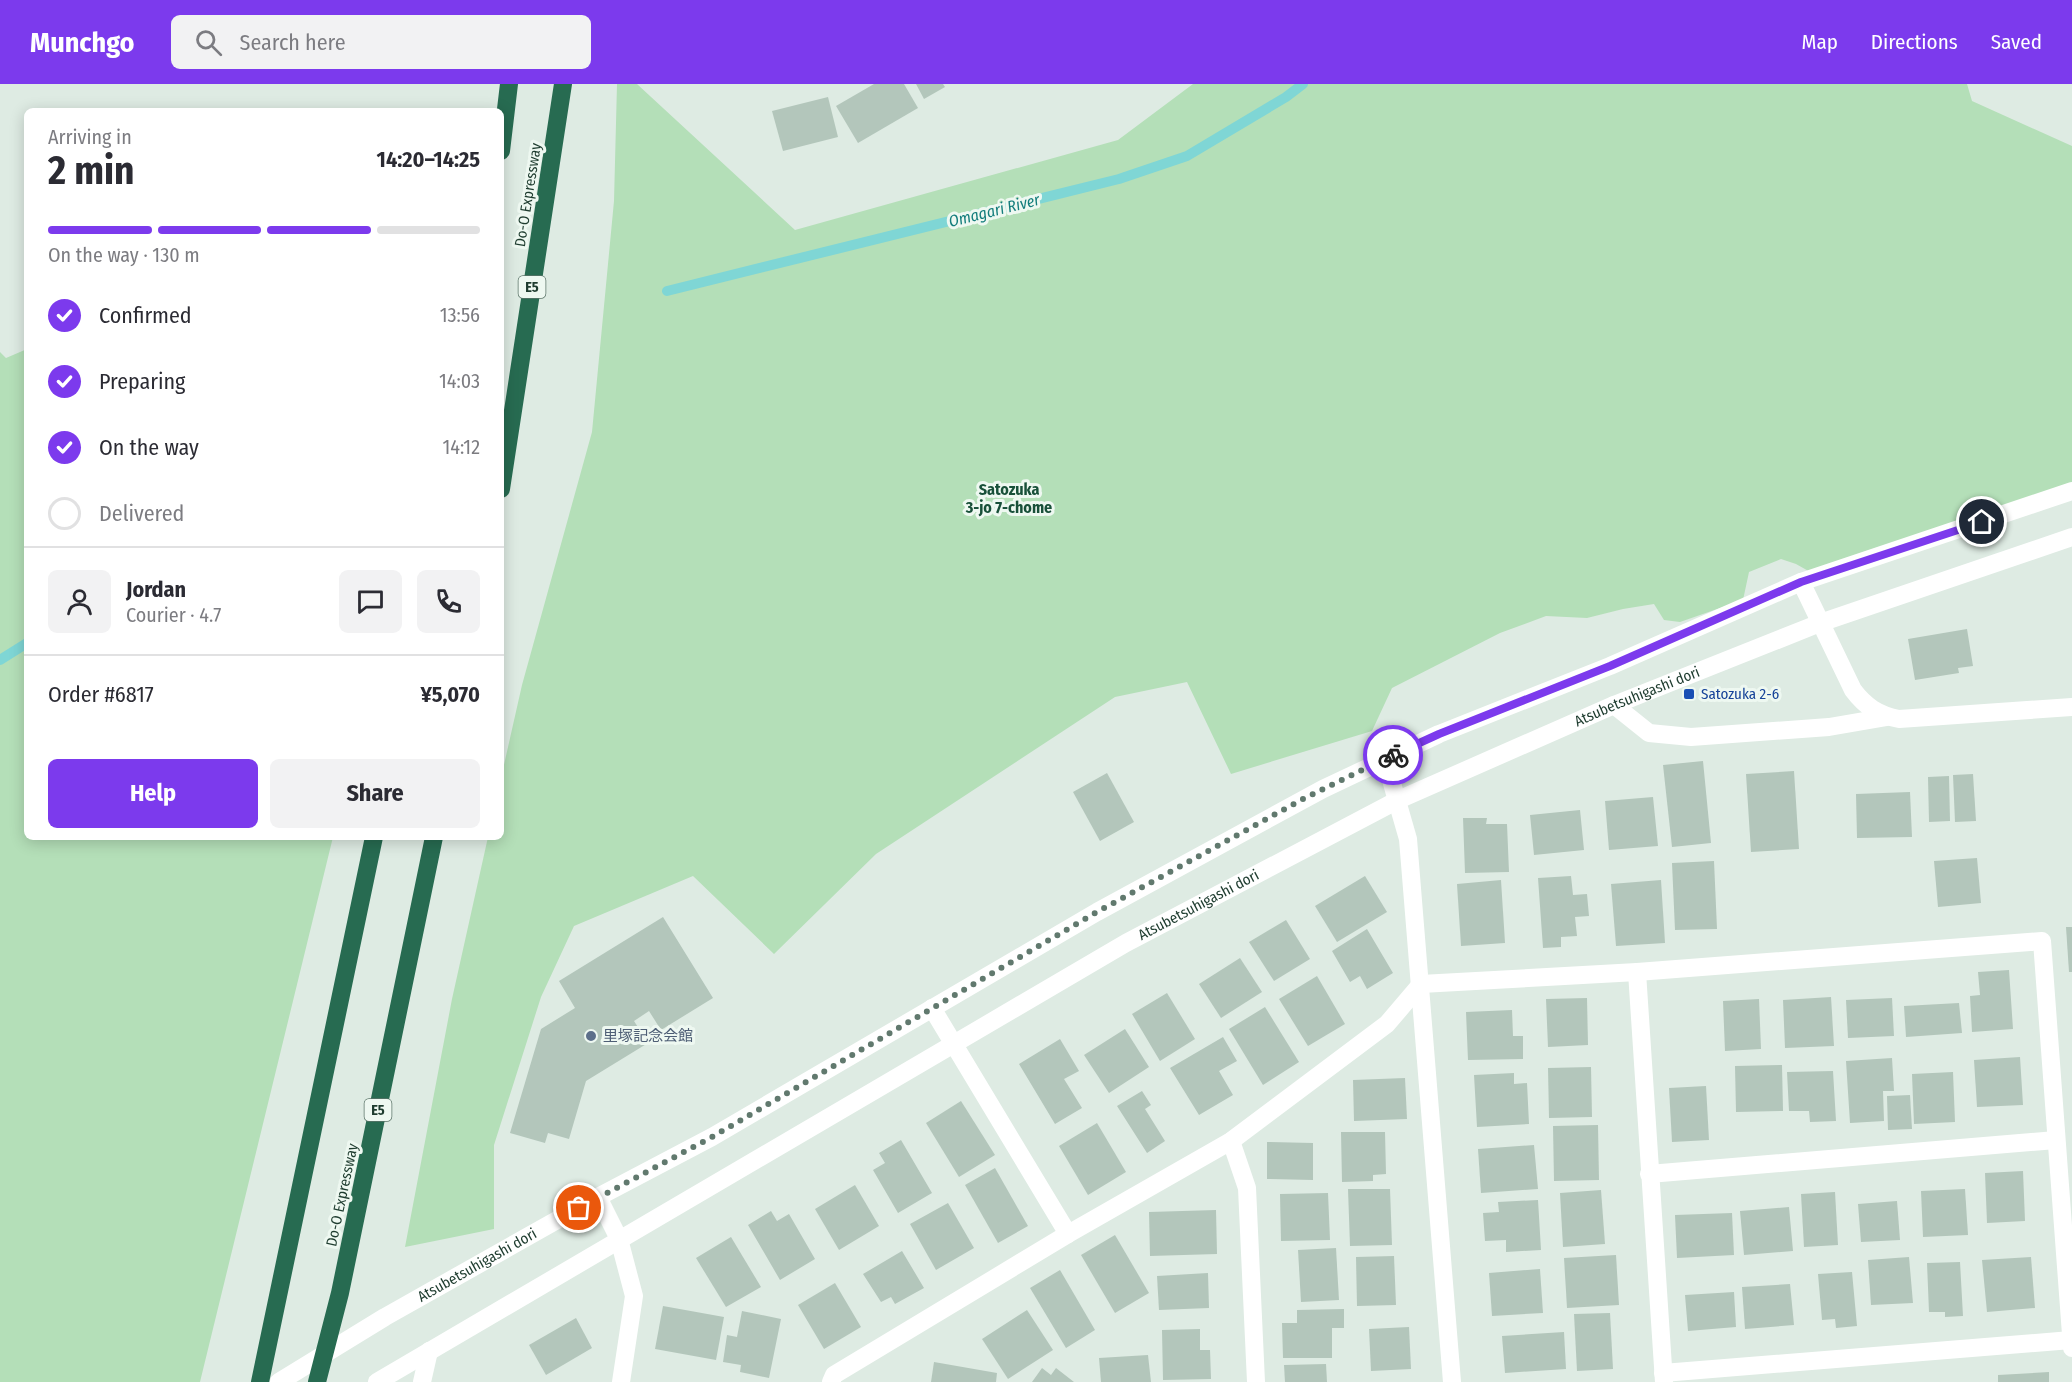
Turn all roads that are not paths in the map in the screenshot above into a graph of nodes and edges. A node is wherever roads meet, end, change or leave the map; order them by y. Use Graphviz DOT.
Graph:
graph roads {
  1 [pos="509,84"];
  2 [pos="563,84"];
  3 [pos="504,126"];
  4 [pos="504,469"];
  5 [pos="2072,491"];
  6 [pos="2072,537"];
  7 [pos="1801,582"];
  8 [pos="1820,622"];
  9 [pos="1614,705"];
  10 [pos="2072,706"];
  11 [pos="1887,717"];
  12 [pos="1384,759"];
  13 [pos="1398,800"];
  14 [pos="373,840"];
  15 [pos="433,840"];
  16 [pos="1637,972"];
  17 [pos="1421,984"];
  18 [pos="932,1008"];
  19 [pos="953,1043"];
  20 [pos="2056,1140"];
  21 [pos="1231,1141"];
  22 [pos="1649,1173"];
  23 [pos="598,1197"];
  24 [pos="1068,1234"];
  25 [pos="619,1239"];
  26 [pos="2072,1344"];
  27 [pos="429,1351"];
  28 [pos="1663,1377"];
  29 [pos="625,1381"];
  30 [pos="260,1382"];
  31 [pos="279,1382"];
  32 [pos="317,1382"];
  33 [pos="377,1382"];
  34 [pos="422,1382"];
  35 [pos="831,1382"];
  36 [pos="1256,1382"];
  37 [pos="1452,1382"];
  1 -- 3 [label="highway"];
  2 -- 4 [label="highway, Do-O Expressway / E5"];
  5 -- 7 [label="street, Atsubetsuhigashi dori"];
  6 -- 8 [label="street, Atsubetsuhigashi dori"];
  7 -- 8 [label="street"];
  7 -- 12 [label="street, Atsubetsuhigashi dori"];
  8 -- 9 [label="street, Atsubetsuhigashi dori"];
  8 -- 11 [label="street"];
  9 -- 11 [label="street"];
  9 -- 13 [label="street, Atsubetsuhigashi dori"];
  10 -- 11 [label="street"];
  12 -- 13 [label="street"];
  12 -- 18 [label="street, Atsubetsuhigashi dori"];
  13 -- 17 [label="street"];
  13 -- 19 [label="street, Atsubetsuhigashi dori"];
  14 -- 30 [label="highway"];
  15 -- 32 [label="highway, Do-O Expressway / E5"];
  16 -- 17 [label="street"];
  16 -- 20 [label="street"];
  16 -- 22 [label="street"];
  17 -- 21 [label="street"];
  17 -- 37 [label="street"];
  18 -- 19 [label="street"];
  18 -- 23 [label="street, Atsubetsuhigashi dori"];
  19 -- 24 [label="street"];
  19 -- 25 [label="street, Atsubetsuhigashi dori"];
  20 -- 22 [label="street"];
  20 -- 26 [label="street"];
  21 -- 24 [label="street"];
  21 -- 36 [label="street"];
  22 -- 28 [label="street"];
  23 -- 25 [label="street"];
  23 -- 31 [label="street, Atsubetsuhigashi dori"];
  24 -- 35 [label="street"];
  25 -- 27 [label="street, Atsubetsuhigashi dori"];
  25 -- 29 [label="street"];
  26 -- 28 [label="street"];
  27 -- 33 [label="street, Atsubetsuhigashi dori"];
  27 -- 34 [label="street"];
}
